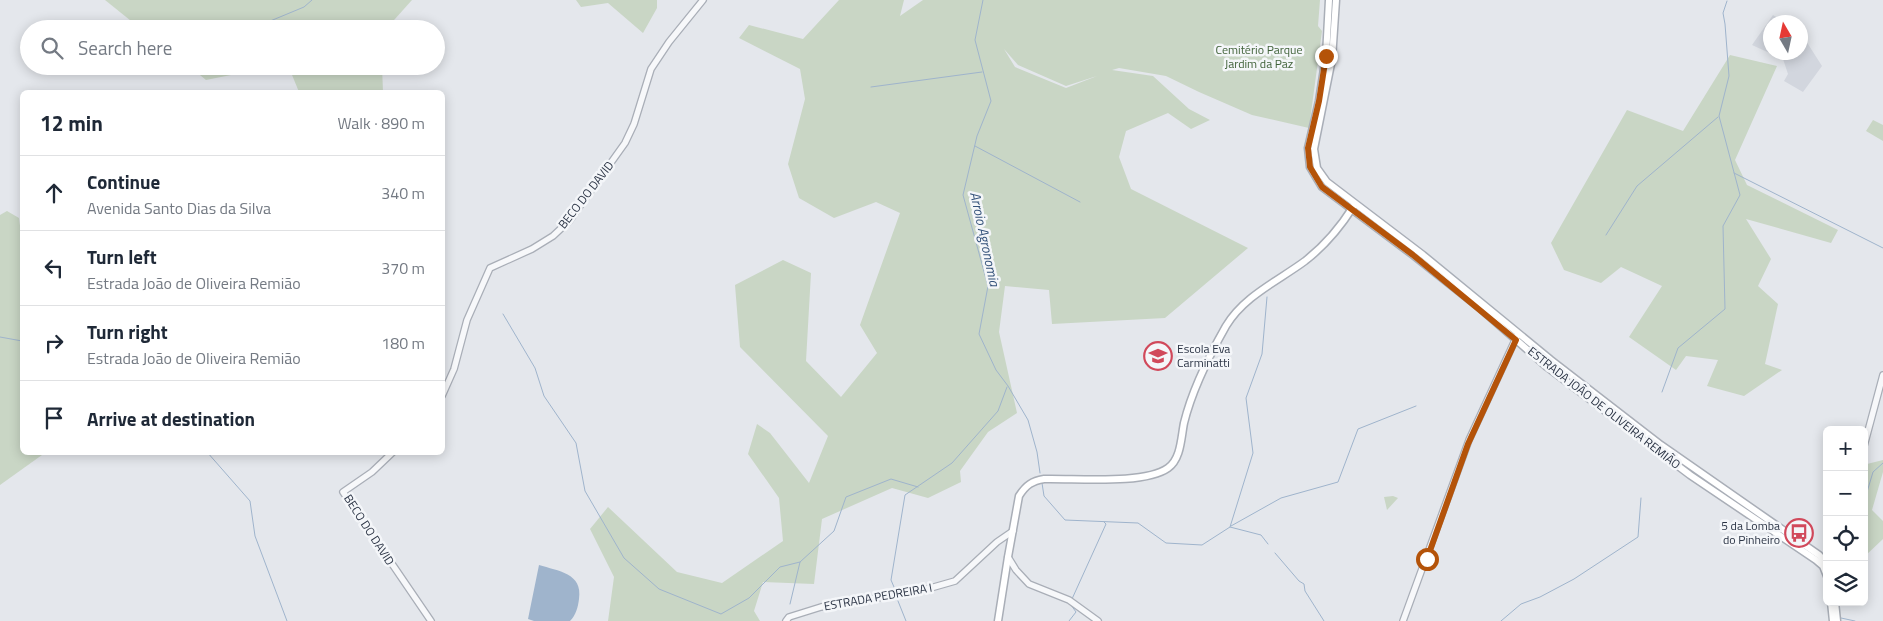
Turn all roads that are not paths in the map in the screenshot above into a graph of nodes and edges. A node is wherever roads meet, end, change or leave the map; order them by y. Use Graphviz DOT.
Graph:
graph roads {
  1 [pos="703,0"];
  2 [pos="1329,0"];
  3 [pos="1336,0"];
  4 [pos="1327,19"];
  5 [pos="1336,21"];
  6 [pos="1327,30"];
  7 [pos="1335,31"];
  8 [pos="1353,207"];
  9 [pos="1517,336"];
  10 [pos="1549,364"];
  11 [pos="1883,375"];
  12 [pos="445,389"];
  13 [pos="1868,434"];
  14 [pos="391,455"];
  15 [pos="1711,480"];
  16 [pos="1707,488"];
  17 [pos="1013,531"];
  18 [pos="1008,557"];
  19 [pos="1823,561"];
  20 [pos="1824,561"];
  21 [pos="1831,606"];
  22 [pos="1836,606"];
  23 [pos="431,621"];
  24 [pos="786,621"];
  25 [pos="998,621"];
  26 [pos="1098,621"];
  27 [pos="1403,621"];
  28 [pos="1832,621"];
  29 [pos="1838,621"];
  1 -- 12 [label="street, BECO DO DAVID"];
  2 -- 4 [label="main road, ESTRADA JOÃO DE OLIVEIRA REMIÃO"];
  3 -- 5 [label="main road, ESTRADA JOÃO DE OLIVEIRA REMIÃO"];
  4 -- 5 [label="main road"];
  4 -- 6 [label="main road, ESTRADA JOÃO DE OLIVEIRA REMIÃO"];
  5 -- 7 [label="main road, ESTRADA JOÃO DE OLIVEIRA REMIÃO"];
  6 -- 7 [label="main road"];
  6 -- 8 [label="main road, ESTRADA JOÃO DE OLIVEIRA REMIÃO"];
  7 -- 8 [label="main road, ESTRADA JOÃO DE OLIVEIRA REMIÃO"];
  8 -- 9 [label="main road, ESTRADA JOÃO DE OLIVEIRA REMIÃO"];
  8 -- 17 [label="main road"];
  9 -- 10 [label="main road, ESTRADA JOÃO DE OLIVEIRA REMIÃO"];
  9 -- 27 [label="street"];
  10 -- 15 [label="main road, ESTRADA JOÃO DE OLIVEIRA REMIÃO"];
  10 -- 16 [label="main road, ESTRADA JOÃO DE OLIVEIRA REMIÃO"];
  11 -- 13 [label="street"];
  14 -- 23 [label="street, BECO DO DAVID"];
  15 -- 16 [label="main road"];
  15 -- 20 [label="main road, ESTRADA JOÃO DE OLIVEIRA REMIÃO"];
  16 -- 19 [label="main road, ESTRADA JOÃO DE OLIVEIRA REMIÃO"];
  17 -- 18 [label="main road"];
  17 -- 24 [label="street, ESTRADA PEDREIRA I"];
  18 -- 25 [label="main road"];
  18 -- 26 [label="street"];
  21 -- 28 [label="main road"];
  22 -- 29 [label="main road"];
}
